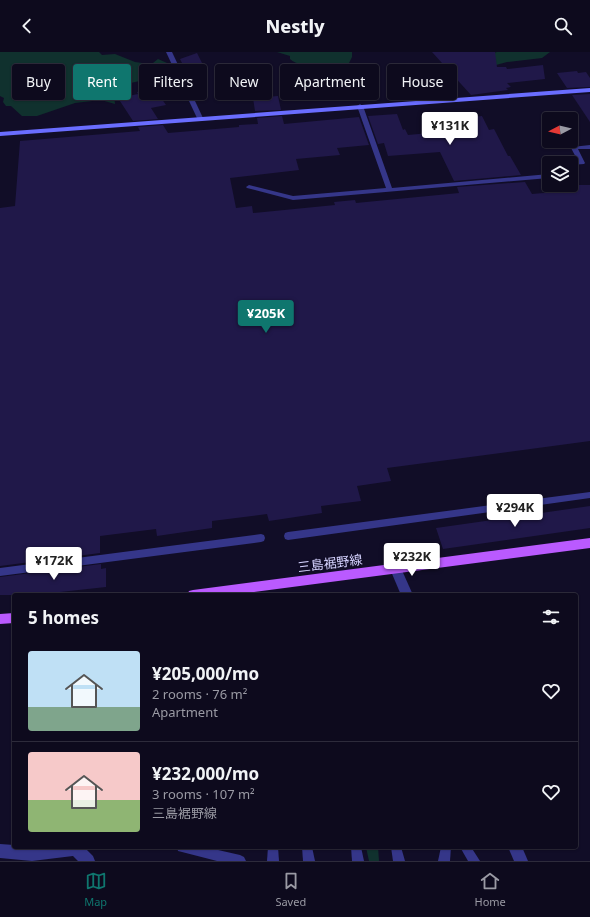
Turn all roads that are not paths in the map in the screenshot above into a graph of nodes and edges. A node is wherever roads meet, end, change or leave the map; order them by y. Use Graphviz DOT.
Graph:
graph roads {
  1 [pos="169,52"];
  2 [pos="590,90"];
  3 [pos="360,106"];
  4 [pos="200,118"];
  5 [pos="0,134"];
  6 [pos="590,147"];
  7 [pos="578,163"];
  8 [pos="542,177"];
  9 [pos="249,187"];
  10 [pos="390,190"];
  11 [pos="590,495"];
  12 [pos="288,536"];
  13 [pos="261,538"];
  14 [pos="590,543"];
  15 [pos="396,569"];
  16 [pos="0,572"];
  17 [pos="221,593"];
  18 [pos="406,593"];
  19 [pos="12,618"];
  20 [pos="0,619"];
  21 [pos="198,849"];
  22 [pos="273,849"];
  23 [pos="307,849"];
  24 [pos="356,849"];
  25 [pos="396,849"];
  26 [pos="446,849"];
  27 [pos="466,849"];
  28 [pos="516,849"];
  29 [pos="0,851"];
  30 [pos="88,861"];
  31 [pos="240,861"];
  32 [pos="273,861"];
  33 [pos="309,861"];
  34 [pos="358,861"];
  35 [pos="398,861"];
  36 [pos="444,861"];
  37 [pos="474,861"];
  38 [pos="521,861"];
  1 -- 4 [label="street"];
  2 -- 3 [label="street"];
  3 -- 4 [label="street"];
  3 -- 10 [label="lane"];
  4 -- 5 [label="street"];
  6 -- 7 [label="lane"];
  8 -- 10 [label="lane"];
  9 -- 10 [label="lane"];
  11 -- 12 [label="lane"];
  13 -- 16 [label="lane"];
  14 -- 15 [label="main road, 三島裾野線"];
  15 -- 17 [label="main road, 三島裾野線"];
  15 -- 18 [label="street"];
  19 -- 20 [label="main road"];
  21 -- 31 [label="lane"];
  22 -- 32 [label="lane"];
  23 -- 33 [label="lane"];
  24 -- 34 [label="lane"];
  25 -- 35 [label="lane"];
  26 -- 36 [label="lane"];
  27 -- 37 [label="lane"];
  28 -- 38 [label="street"];
  29 -- 30 [label="street"];
}
